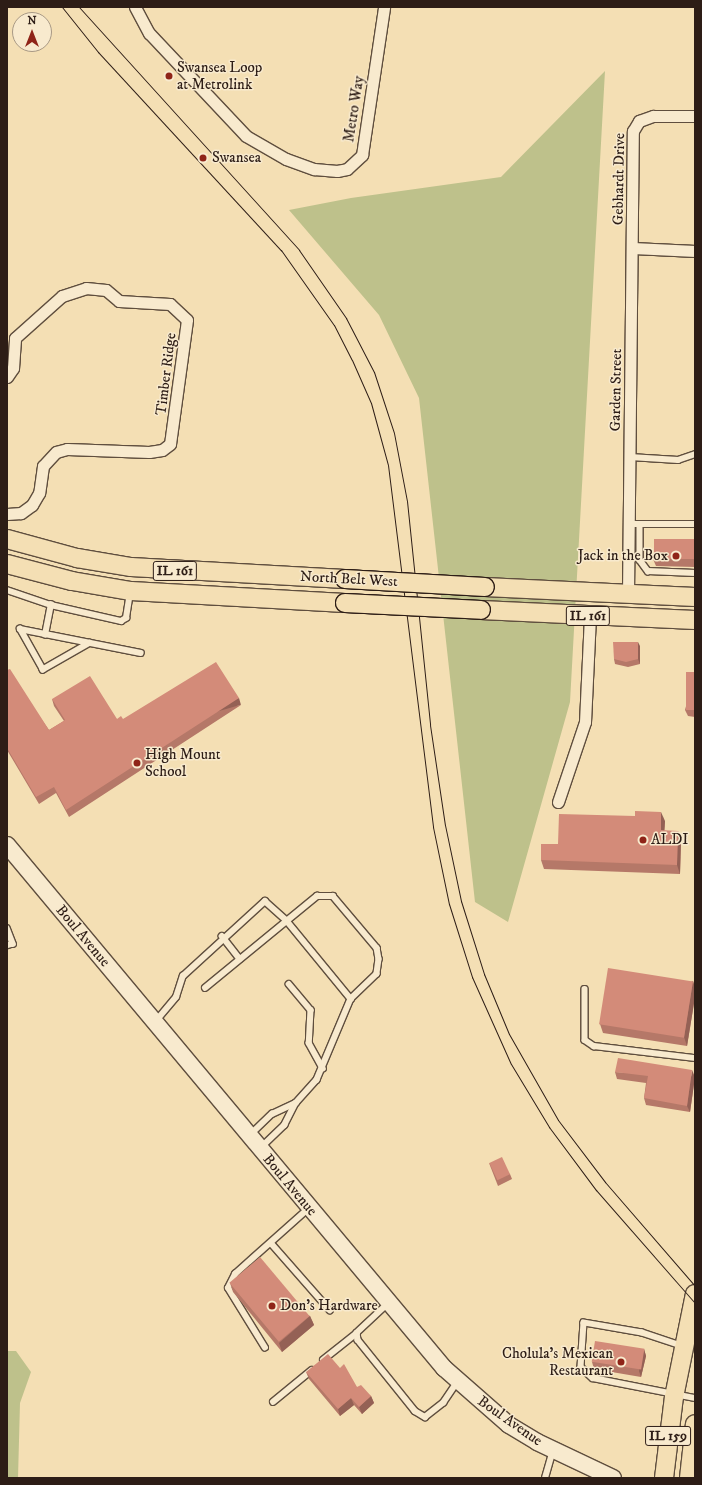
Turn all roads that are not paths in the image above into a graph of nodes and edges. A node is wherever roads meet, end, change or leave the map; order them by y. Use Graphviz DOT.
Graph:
graph roads {
  1 [pos="135,7"];
  2 [pos="384,7"];
  3 [pos="695,116"];
  4 [pos="633,248"];
  5 [pos="695,251"];
  6 [pos="7,377"];
  7 [pos="695,454"];
  8 [pos="630,457"];
  9 [pos="7,514"];
  10 [pos="635,524"];
  11 [pos="695,524"];
  12 [pos="7,539"];
  13 [pos="7,564"];
  14 [pos="695,573"];
  15 [pos="7,590"];
  16 [pos="131,591"];
  17 [pos="628,594"];
  18 [pos="695,597"];
  19 [pos="51,605"];
  20 [pos="590,616"];
  21 [pos="695,620"];
  22 [pos="45,635"];
  23 [pos="90,643"];
  24 [pos="141,653"];
  25 [pos="558,802"];
  26 [pos="9,850"];
  27 [pos="287,921"];
  28 [pos="7,928"];
  29 [pos="222,936"];
  30 [pos="7,946"];
  31 [pos="240,959"];
  32 [pos="289,984"];
  33 [pos="206,988"];
  34 [pos="585,989"];
  35 [pos="351,1000"];
  36 [pos="154,1023"];
  37 [pos="695,1058"];
  38 [pos="323,1068"];
  39 [pos="296,1103"];
  40 [pos="249,1135"];
  41 [pos="260,1148"];
  42 [pos="309,1208"];
  43 [pos="272,1244"];
  44 [pos="695,1294"];
  45 [pos="389,1303"];
  46 [pos="330,1310"];
  47 [pos="357,1333"];
  48 [pos="684,1347"];
  49 [pos="265,1348"];
  50 [pos="458,1381"];
  51 [pos="675,1394"];
  52 [pos="695,1398"];
  53 [pos="273,1402"];
  54 [pos="695,1424"];
  55 [pos="553,1450"];
  56 [pos="544,1478"];
  57 [pos="613,1478"];
  58 [pos="664,1478"];
  59 [pos="689,1478"];
  1 -- 2 [label="street, Metro Way"];
  3 -- 4 [label="street, Gebhardt Drive"];
  4 -- 5 [label="street"];
  4 -- 8 [label="street, Garden Street"];
  6 -- 9 [label="street, Timber Ridge"];
  7 -- 8 [label="lane"];
  8 -- 10 [label="street, Garden Street"];
  10 -- 11 [label="lane"];
  10 -- 14 [label="lane"];
  10 -- 17 [label="street, Garden Street"];
  12 -- 17 [label="main road, North Belt West / IL 161, bridge"];
  13 -- 16 [label="main road, North Belt West / IL 161"];
  15 -- 19 [label="lane"];
  16 -- 19 [label="lane"];
  16 -- 20 [label="main road, North Belt West / IL 161, bridge"];
  17 -- 18 [label="main road, North Belt West / IL 161"];
  19 -- 22 [label="lane"];
  20 -- 21 [label="main road, North Belt West / IL 161"];
  20 -- 25 [label="street"];
  22 -- 23 [label="lane"];
  22 -- 23 [label="lane"];
  23 -- 24 [label="lane"];
  26 -- 36 [label="street, Boul Avenue"];
  27 -- 29 [label="lane"];
  27 -- 31 [label="lane"];
  27 -- 35 [label="lane"];
  27 -- 35 [label="lane"];
  28 -- 30 [label="lane"];
  29 -- 31 [label="lane"];
  29 -- 36 [label="lane"];
  31 -- 33 [label="lane"];
  32 -- 38 [label="lane"];
  34 -- 37 [label="lane"];
  35 -- 38 [label="lane"];
  36 -- 40 [label="street, Boul Avenue"];
  38 -- 39 [label="lane"];
  39 -- 40 [label="lane"];
  39 -- 41 [label="lane"];
  40 -- 41 [label="street, Boul Avenue"];
  41 -- 42 [label="street, Boul Avenue"];
  42 -- 43 [label="lane"];
  42 -- 45 [label="street, Boul Avenue"];
  43 -- 46 [label="lane"];
  43 -- 49 [label="lane"];
  44 -- 48 [label="main road, IL 159"];
  45 -- 47 [label="lane"];
  45 -- 50 [label="street, Boul Avenue"];
  47 -- 50 [label="lane"];
  47 -- 53 [label="lane"];
  48 -- 51 [label="main road, IL 159"];
  48 -- 51 [label="lane"];
  50 -- 55 [label="street, Boul Avenue"];
  51 -- 52 [label="lane"];
  51 -- 58 [label="main road, IL 159"];
  54 -- 59 [label="main road, IL 159"];
  55 -- 56 [label="lane"];
  55 -- 57 [label="street, Boul Avenue"];
}
